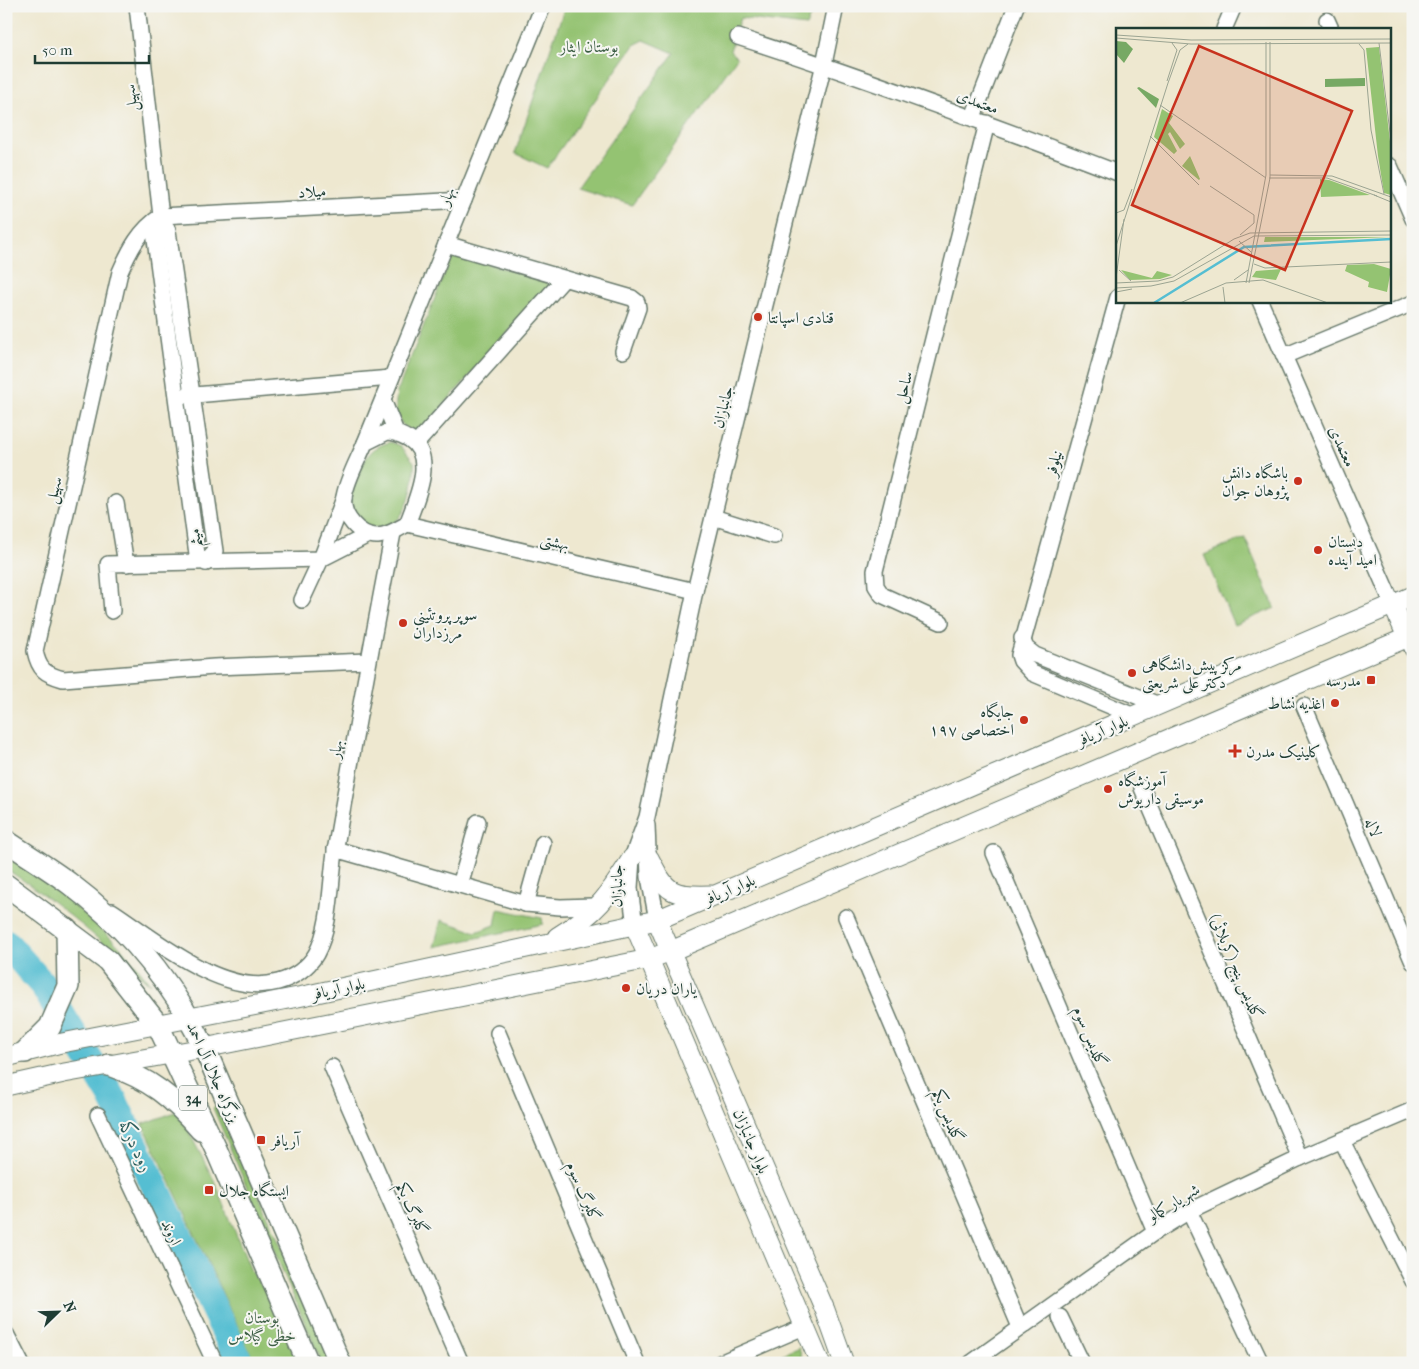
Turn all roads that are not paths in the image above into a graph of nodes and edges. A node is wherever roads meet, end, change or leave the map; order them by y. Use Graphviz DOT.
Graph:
graph roads {
  1 [pos="137,6"];
  2 [pos="543,6"];
  3 [pos="836,6"];
  4 [pos="1016,6"];
  5 [pos="1234,6"];
  6 [pos="1224,28"];
  7 [pos="738,37"];
  8 [pos="824,64"];
  9 [pos="973,117"];
  10 [pos="987,123"];
  11 [pos="1392,171"];
  12 [pos="1116,172"];
  13 [pos="464,200"];
  14 [pos="161,216"];
  15 [pos="1413,219"];
  16 [pos="446,244"];
  17 [pos="563,280"];
  18 [pos="1117,302"];
  19 [pos="1260,302"];
  20 [pos="1413,303"];
  21 [pos="622,351"];
  22 [pos="1284,356"];
  23 [pos="391,378"];
  24 [pos="184,396"];
  25 [pos="382,400"];
  26 [pos="396,432"];
  27 [pos="365,443"];
  28 [pos="416,444"];
  29 [pos="344,498"];
  30 [pos="116,503"];
  31 [pos="713,517"];
  32 [pos="407,524"];
  33 [pos="392,533"];
  34 [pos="368,535"];
  35 [pos="774,536"];
  36 [pos="321,559"];
  37 [pos="206,563"];
  38 [pos="126,564"];
  39 [pos="696,591"];
  40 [pos="1413,596"];
  41 [pos="302,600"];
  42 [pos="1393,605"];
  43 [pos="112,611"];
  44 [pos="941,622"];
  45 [pos="1022,638"];
  46 [pos="1411,641"];
  47 [pos="368,661"];
  48 [pos="1159,705"];
  49 [pos="1304,706"];
  50 [pos="1134,716"];
  51 [pos="1142,788"];
  52 [pos="478,822"];
  53 [pos="6,841"];
  54 [pos="543,843"];
  55 [pos="335,850"];
  56 [pos="994,853"];
  57 [pos="641,858"];
  58 [pos="71,884"];
  59 [pos="6,885"];
  60 [pos="460,885"];
  61 [pos="717,895"];
  62 [pos="526,904"];
  63 [pos="592,906"];
  64 [pos="846,916"];
  65 [pos="657,920"];
  66 [pos="635,926"];
  67 [pos="67,930"];
  68 [pos="547,942"];
  69 [pos="671,951"];
  70 [pos="649,959"];
  71 [pos="1413,962"];
  72 [pos="190,1018"];
  73 [pos="158,1025"];
  74 [pos="498,1032"];
  75 [pos="54,1036"];
  76 [pos="204,1048"];
  77 [pos="16,1054"];
  78 [pos="173,1054"];
  79 [pos="109,1065"];
  80 [pos="332,1067"];
  81 [pos="6,1086"];
  82 [pos="1413,1110"];
  83 [pos="98,1116"];
  84 [pos="1342,1141"];
  85 [pos="216,1149"];
  86 [pos="1300,1158"];
  87 [pos="1189,1211"];
  88 [pos="1155,1232"];
  89 [pos="1413,1281"];
  90 [pos="1060,1317"];
  91 [pos="806,1326"];
  92 [pos="1020,1327"];
  93 [pos="6,1334"];
  94 [pos="20,1363"];
  95 [pos="215,1363"];
  96 [pos="308,1363"];
  97 [pos="340,1363"];
  98 [pos="462,1363"];
  99 [pos="638,1363"];
  100 [pos="720,1363"];
  101 [pos="820,1363"];
  102 [pos="844,1363"];
  103 [pos="972,1363"];
  104 [pos="1082,1363"];
  105 [pos="1261,1363"];
  1 -- 14 [label="street, سهیل"];
  2 -- 13 [label="street, بهار"];
  3 -- 8 [label="street, جانبازان"];
  4 -- 9 [label="street"];
  5 -- 6 [label="street"];
  7 -- 8 [label="street, معتمدی"];
  8 -- 9 [label="street, معتمدی"];
  8 -- 31 [label="street, جانبازان"];
  9 -- 10 [label="street, معتمدی"];
  10 -- 12 [label="street, معتمدی"];
  10 -- 44 [label="street, ساحل"];
  11 -- 15 [label="street"];
  13 -- 14 [label="street, میلاد"];
  13 -- 16 [label="street, بهار"];
  14 -- 24 [label="street, میثم"];
  14 -- 47 [label="street, سهیل"];
  16 -- 17 [label="street"];
  16 -- 23 [label="street, بهار"];
  17 -- 21 [label="street"];
  17 -- 28 [label="street"];
  18 -- 45 [label="street, نیلوفر"];
  19 -- 22 [label="street, معتمدی"];
  20 -- 22 [label="street"];
  22 -- 42 [label="street, معتمدی"];
  23 -- 24 [label="street"];
  23 -- 25 [label="street, بهار"];
  24 -- 37 [label="street, میثم"];
  25 -- 26 [label="street"];
  25 -- 27 [label="street, بهار"];
  26 -- 27 [label="street"];
  26 -- 28 [label="street"];
  27 -- 29 [label="street"];
  28 -- 32 [label="street"];
  29 -- 34 [label="street"];
  29 -- 36 [label="street"];
  30 -- 38 [label="street"];
  31 -- 35 [label="street"];
  31 -- 39 [label="street, جانبازان"];
  32 -- 33 [label="street"];
  32 -- 39 [label="street, بهشتی"];
  33 -- 34 [label="street"];
  33 -- 47 [label="street, بهار"];
  34 -- 36 [label="street"];
  36 -- 37 [label="street"];
  36 -- 41 [label="street"];
  37 -- 38 [label="street"];
  38 -- 43 [label="street"];
  39 -- 57 [label="street, جانبازان"];
  40 -- 42 [label="main road, بلوار آریافر"];
  42 -- 46 [label="main road"];
  42 -- 48 [label="main road, بلوار آریافر"];
  45 -- 48 [label="street"];
  45 -- 50 [label="street, نیلوفر"];
  46 -- 69 [label="main road, بلوار آریافر"];
  47 -- 55 [label="street, بهار"];
  48 -- 50 [label="main road, بلوار آریافر"];
  49 -- 71 [label="street, لاله"];
  50 -- 61 [label="main road, بلوار آریافر"];
  51 -- 86 [label="street, گلدیس پنج (کربلائی)"];
  52 -- 60 [label="street"];
  53 -- 58 [label="highway, بزرگراه جلال آل احمد / 34"];
  54 -- 62 [label="street"];
  55 -- 58 [label="street, بهار"];
  55 -- 60 [label="street"];
  56 -- 88 [label="street, گلدیس سوم"];
  57 -- 61 [label="main road"];
  57 -- 65 [label="street, جانبازان"];
  57 -- 66 [label="street, جانبازان"];
  57 -- 68 [label="main road"];
  58 -- 72 [label="highway, بزرگراه جلال آل احمد / 34"];
  59 -- 67 [label="highway, بزرگراه جلال آل احمد / 34"];
  60 -- 62 [label="street"];
  61 -- 65 [label="main road, بلوار آریافر"];
  62 -- 63 [label="street"];
  64 -- 92 [label="street, گلدیس یکم"];
  65 -- 66 [label="main road, بلوار آریافر"];
  65 -- 69 [label="main road, بلوار جانبازان"];
  66 -- 68 [label="main road, بلوار آریافر"];
  66 -- 70 [label="main road, بلوار جانبازان"];
  67 -- 73 [label="highway, بزرگراه جلال آل احمد / 34"];
  67 -- 75 [label="highway"];
  68 -- 72 [label="main road, بلوار آریافر"];
  69 -- 70 [label="main road, بلوار آریافر"];
  69 -- 102 [label="main road, بلوار جانبازان"];
  70 -- 76 [label="main road, بلوار آریافر"];
  70 -- 91 [label="main road, بلوار جانبازان"];
  72 -- 73 [label="main road, بلوار آریافر"];
  72 -- 76 [label="highway, بزرگراه جلال آل احمد / 34"];
  73 -- 75 [label="main road, بلوار آریافر"];
  73 -- 78 [label="highway, بزرگراه جلال آل احمد / 34"];
  74 -- 99 [label="street, گلبرگ سوم"];
  75 -- 77 [label="highway"];
  76 -- 78 [label="main road, بلوار آریافر"];
  76 -- 97 [label="highway, بزرگراه جلال آل احمد / 34"];
  78 -- 79 [label="main road, بلوار آریافر"];
  78 -- 85 [label="highway, بزرگراه جلال آل احمد / 34"];
  79 -- 81 [label="main road, بلوار آریافر"];
  79 -- 85 [label="highway"];
  80 -- 98 [label="street, گلبرگ یکم"];
  82 -- 84 [label="street, شهریار کمالو"];
  83 -- 95 [label="street, اروند"];
  84 -- 86 [label="street, شهریار کمالو"];
  84 -- 89 [label="street"];
  85 -- 96 [label="highway, بزرگراه جلال آل احمد / 34"];
  86 -- 87 [label="street, شهریار کمالو"];
  87 -- 88 [label="street, شهریار کمالو"];
  87 -- 105 [label="street"];
  88 -- 92 [label="street, شهریار کمالو"];
  90 -- 104 [label="street"];
  91 -- 100 [label="street"];
  91 -- 101 [label="main road, بلوار جانبازان"];
  92 -- 103 [label="street, شهریار کمالو"];
  93 -- 94 [label="street"];
}
